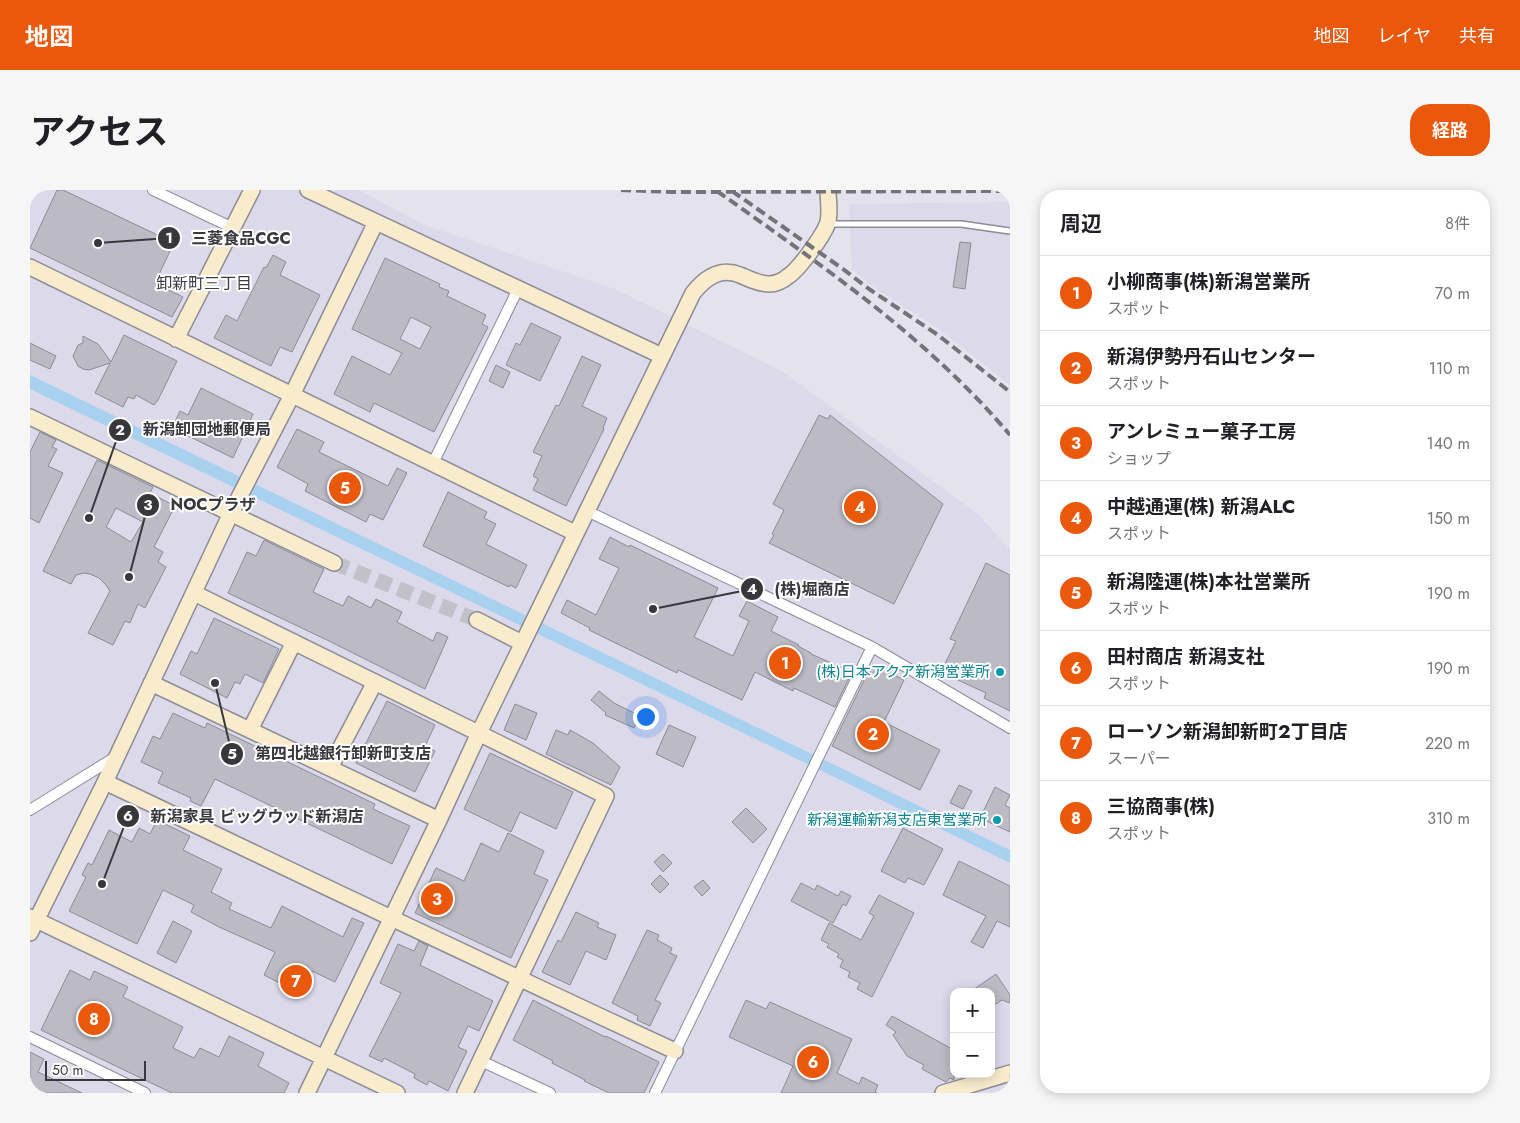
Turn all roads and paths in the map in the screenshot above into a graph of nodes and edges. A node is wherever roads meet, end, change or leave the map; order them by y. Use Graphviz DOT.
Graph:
graph roads {
  1 [pos="153,190"];
  2 [pos="252,190"];
  3 [pos="308,190"];
  4 [pos="828,190"];
  5 [pos="376,222"];
  6 [pos="827,224"];
  7 [pos="233,228"];
  8 [pos="1010,231"];
  9 [pos="30,267"];
  10 [pos="518,289"];
  11 [pos="176,338"];
  12 [pos="662,356"];
  13 [pos="292,395"];
  14 [pos="30,417"];
  15 [pos="433,463"];
  16 [pos="587,511"];
  17 [pos="231,513"];
  18 [pos="576,533"];
  19 [pos="334,563"];
  20 [pos="194,593"];
  21 [pos="477,620"];
  22 [pos="294,642"];
  23 [pos="522,643"];
  24 [pos="872,647"];
  25 [pos="376,682"];
  26 [pos="151,683"];
  27 [pos="1010,728"];
  28 [pos="250,730"];
  29 [pos="478,733"];
  30 [pos="118,756"];
  31 [pos="330,768"];
  32 [pos="105,782"];
  33 [pos="30,810"];
  34 [pos="438,820"];
  35 [pos="390,917"];
  36 [pos="32,924"];
  37 [pos="518,979"];
  38 [pos="30,1037"];
  39 [pos="675,1051"];
  40 [pos="325,1058"];
  41 [pos="479,1060"];
  42 [pos="1010,1073"];
  43 [pos="145,1093"];
  44 [pos="307,1093"];
  45 [pos="397,1093"];
  46 [pos="464,1093"];
  47 [pos="550,1093"];
  48 [pos="654,1093"];
  49 [pos="943,1093"];
  1 -- 7 [label="street"];
  2 -- 7 [label="street"];
  3 -- 5 [label="street"];
  4 -- 6 [label="street"];
  5 -- 10 [label="street"];
  5 -- 13 [label="street"];
  6 -- 8 [label="lane"];
  6 -- 12 [label="street"];
  7 -- 11 [label="street"];
  9 -- 11 [label="street"];
  10 -- 12 [label="street"];
  10 -- 15 [label="street"];
  11 -- 13 [label="street"];
  12 -- 16 [label="street"];
  13 -- 15 [label="street"];
  13 -- 17 [label="street"];
  14 -- 17 [label="street"];
  15 -- 18 [label="street"];
  16 -- 18 [label="street"];
  16 -- 24 [label="street"];
  17 -- 19 [label="street"];
  17 -- 20 [label="street"];
  18 -- 23 [label="street"];
  20 -- 22 [label="street"];
  20 -- 26 [label="street"];
  21 -- 23 [label="street"];
  22 -- 25 [label="street"];
  22 -- 28 [label="street"];
  23 -- 29 [label="street"];
  24 -- 27 [label="street"];
  24 -- 39 [label="street"];
  25 -- 29 [label="street"];
  25 -- 31 [label="street"];
  26 -- 28 [label="street"];
  26 -- 30 [label="street"];
  28 -- 31 [label="street"];
  29 -- 34 [label="street"];
  29 -- 37 [label="street"];
  30 -- 32 [label="street"];
  30 -- 33 [label="street"];
  31 -- 34 [label="street"];
  32 -- 35 [label="street"];
  32 -- 36 [label="street"];
  34 -- 35 [label="street"];
  35 -- 37 [label="street"];
  35 -- 40 [label="street"];
  36 -- 40 [label="street"];
  37 -- 39 [label="street"];
  37 -- 41 [label="street"];
  38 -- 43 [label="street"];
  39 -- 48 [label="street"];
  40 -- 44 [label="street"];
  40 -- 45 [label="street"];
  41 -- 46 [label="street"];
  41 -- 47 [label="street"];
  42 -- 49 [label="street"];
}
